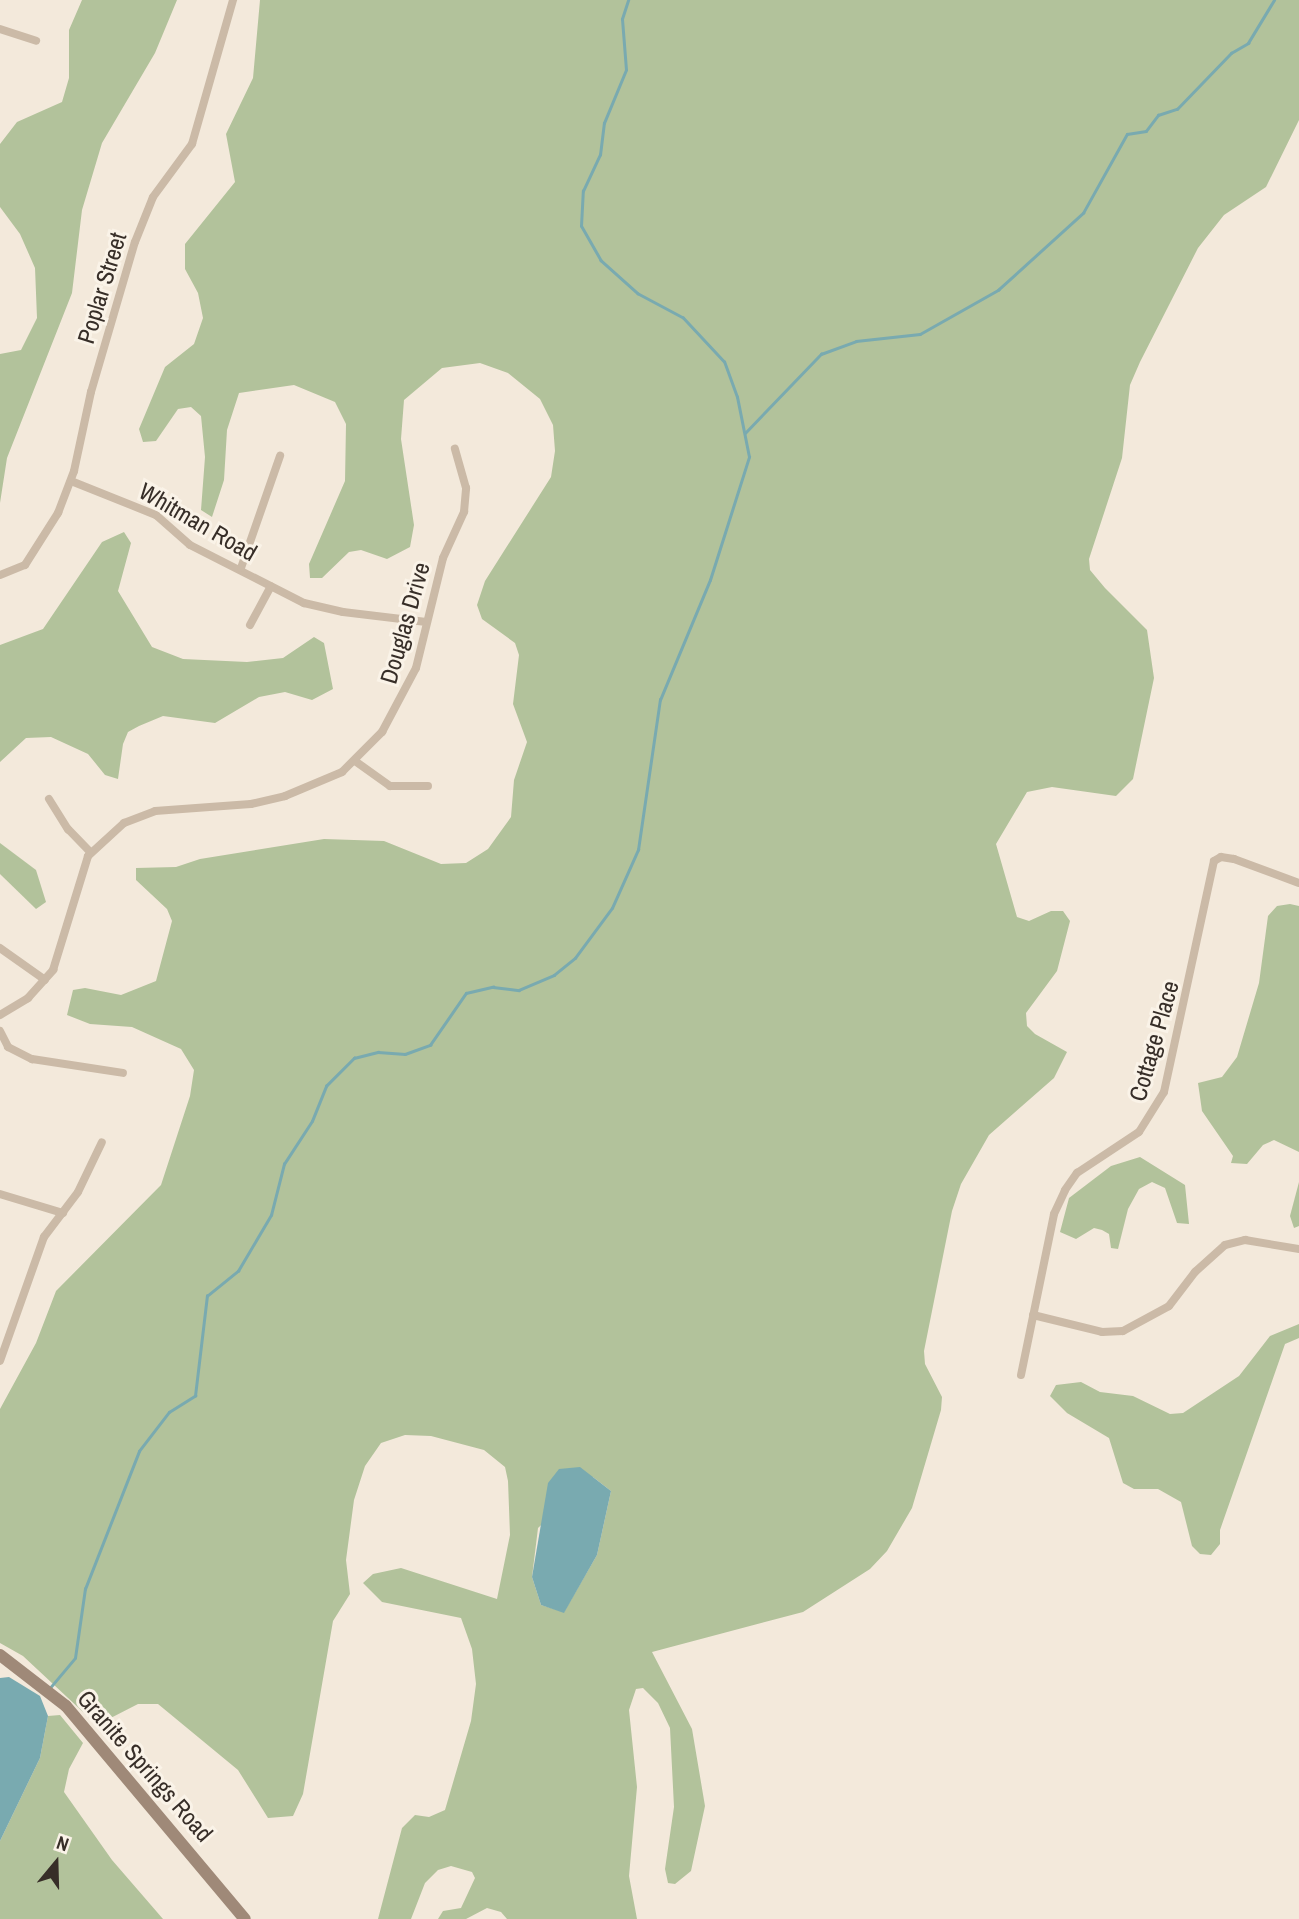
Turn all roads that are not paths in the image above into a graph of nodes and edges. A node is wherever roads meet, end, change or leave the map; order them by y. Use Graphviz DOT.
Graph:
graph roads {
  1 [pos="233,0"];
  2 [pos="0,29"];
  3 [pos="36,41"];
  4 [pos="455,449"];
  5 [pos="280,456"];
  6 [pos="71,481"];
  7 [pos="241,568"];
  8 [pos="0,575"];
  9 [pos="271,586"];
  10 [pos="426,622"];
  11 [pos="250,625"];
  12 [pos="355,761"];
  13 [pos="428,786"];
  14 [pos="48,799"];
  15 [pos="90,852"];
  16 [pos="1299,883"];
  17 [pos="0,948"];
  18 [pos="45,980"];
  19 [pos="0,1015"];
  20 [pos="0,1031"];
  21 [pos="123,1073"];
  22 [pos="102,1142"];
  23 [pos="0,1194"];
  24 [pos="63,1213"];
  25 [pos="1299,1249"];
  26 [pos="1033,1315"];
  27 [pos="0,1331"];
  28 [pos="9,1334"];
  29 [pos="0,1361"];
  30 [pos="1021,1375"];
  31 [pos="0,1655"];
  32 [pos="245,1919"];
  1 -- 6 [label="street, Poplar Street"];
  2 -- 3 [label="street"];
  4 -- 10 [label="street, Douglas Drive"];
  5 -- 7 [label="street"];
  6 -- 7 [label="street, Whitman Road"];
  6 -- 8 [label="street, Poplar Street"];
  7 -- 9 [label="street, Whitman Road"];
  9 -- 10 [label="street, Whitman Road"];
  9 -- 11 [label="street"];
  10 -- 12 [label="street, Douglas Drive"];
  12 -- 13 [label="street"];
  12 -- 15 [label="street, Douglas Drive"];
  14 -- 15 [label="street"];
  15 -- 18 [label="street"];
  16 -- 26 [label="street, Cottage Place"];
  17 -- 18 [label="street"];
  18 -- 19 [label="street"];
  20 -- 21 [label="street"];
  22 -- 24 [label="street"];
  23 -- 24 [label="street"];
  24 -- 28 [label="street"];
  25 -- 26 [label="street"];
  26 -- 30 [label="street, Cottage Place"];
  27 -- 28 [label="street"];
  28 -- 29 [label="street"];
  31 -- 32 [label="street, Granite Springs Road"];
}
